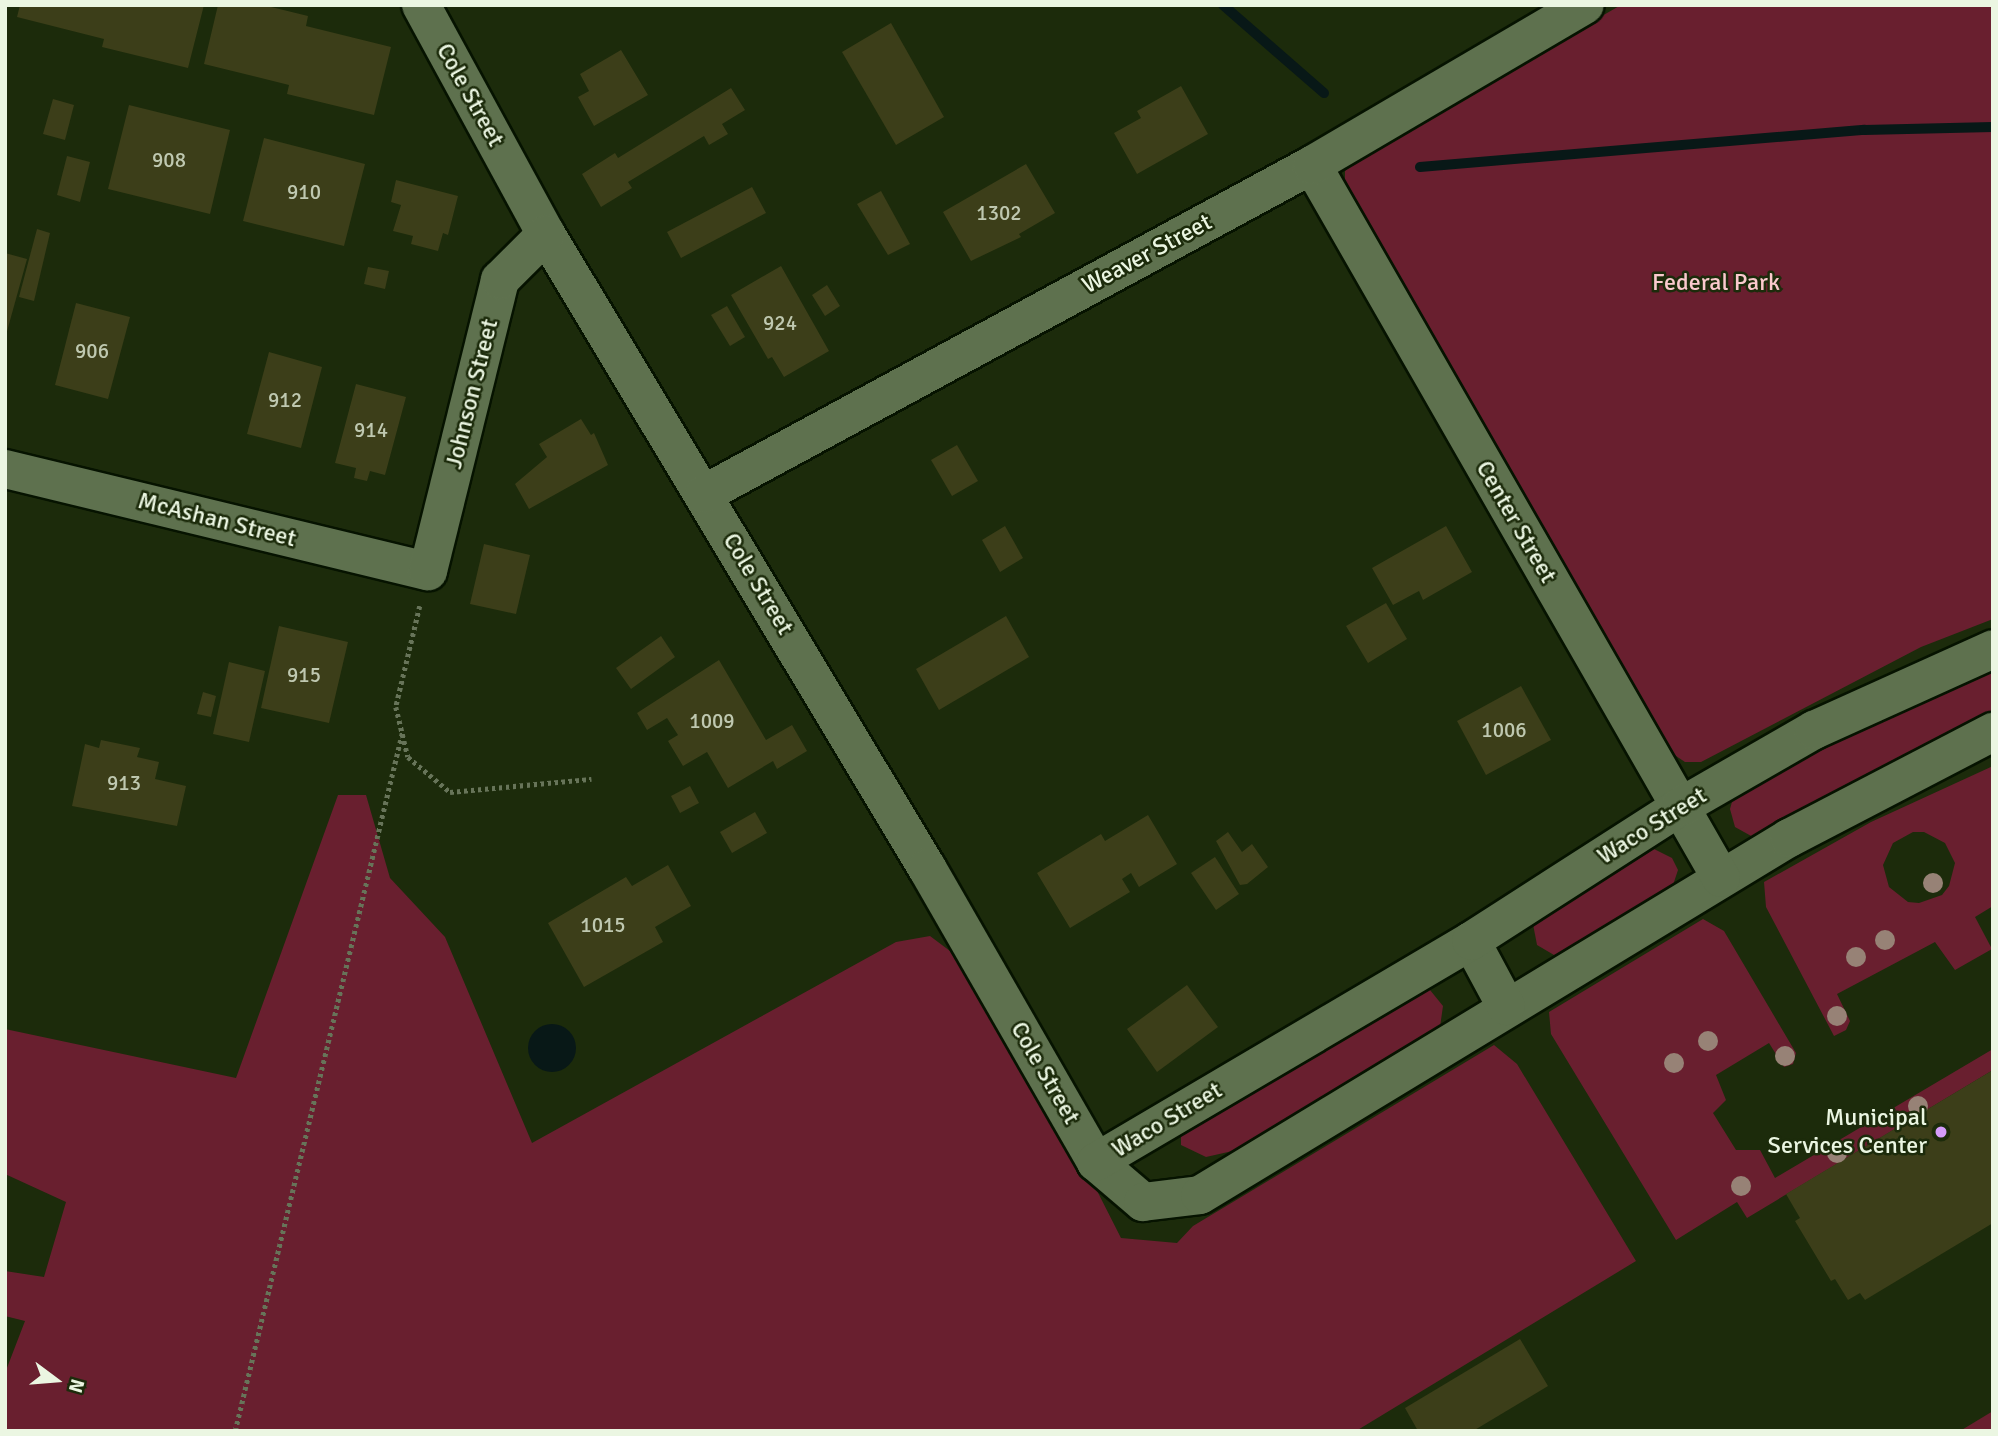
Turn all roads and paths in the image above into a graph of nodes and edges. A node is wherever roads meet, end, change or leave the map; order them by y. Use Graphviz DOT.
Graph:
graph roads {
  1 [pos="421,5"];
  2 [pos="1585,5"];
  3 [pos="1312,165"];
  4 [pos="546,234"];
  5 [pos="5,469"];
  6 [pos="704,494"];
  7 [pos="428,571"];
  8 [pos="1993,649"];
  9 [pos="1993,732"];
  10 [pos="402,733"];
  11 [pos="591,779"];
  12 [pos="1680,807"];
  13 [pos="1721,878"];
  14 [pos="1471,941"];
  15 [pos="1506,1006"];
  16 [pos="1097,1162"];
  17 [pos="235,1431"];
  1 -- 4 [label="street, Cole Street"];
  2 -- 3 [label="street, Weaver Street"];
  3 -- 6 [label="street, Weaver Street"];
  3 -- 12 [label="street, Center Street"];
  4 -- 6 [label="street, Cole Street"];
  4 -- 7 [label="street, Johnson Street"];
  5 -- 7 [label="street, McAshan Street"];
  6 -- 16 [label="street, Cole Street"];
  7 -- 10 [label="path"];
  8 -- 12 [label="street, Waco Street"];
  9 -- 13 [label="street, Waco Street"];
  10 -- 11 [label="path"];
  10 -- 17 [label="path"];
  12 -- 13 [label="street, Center Street"];
  12 -- 14 [label="street, Waco Street"];
  13 -- 15 [label="street, Waco Street"];
  14 -- 15 [label="street"];
  14 -- 16 [label="street, Waco Street"];
  15 -- 16 [label="street, Waco Street"];
}
